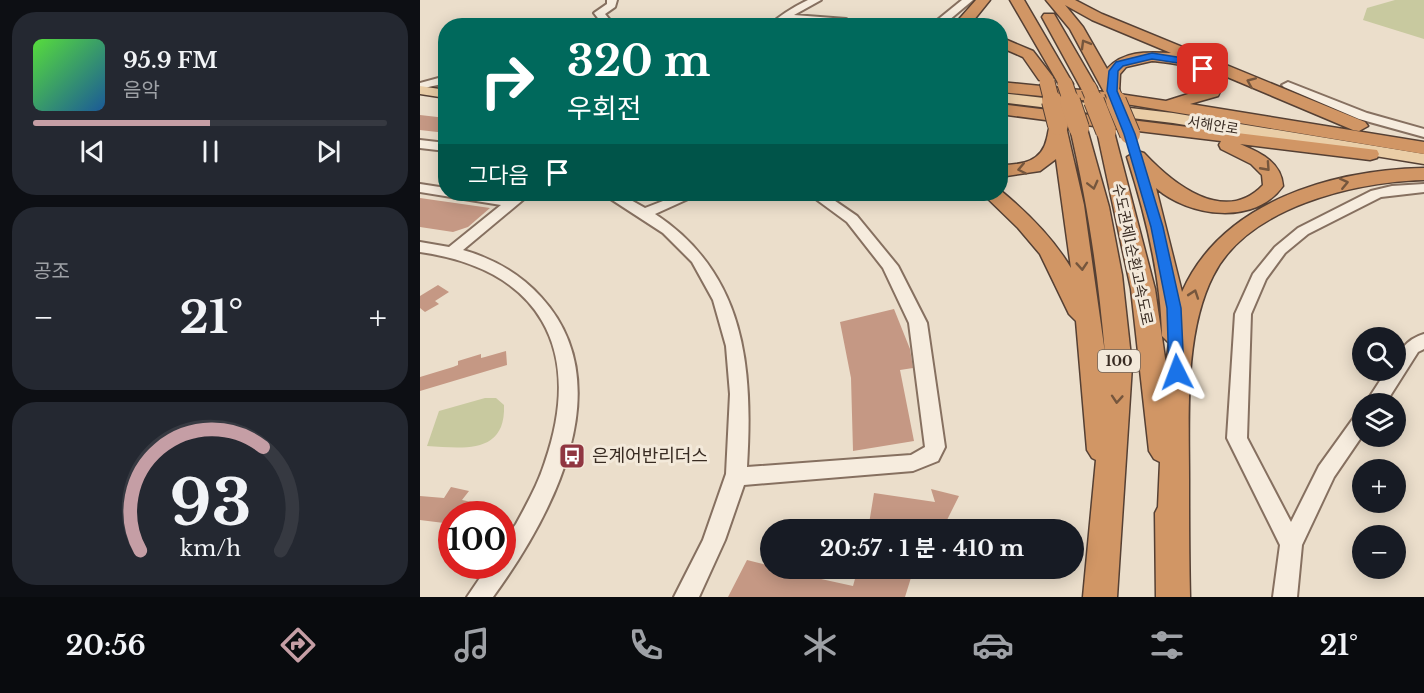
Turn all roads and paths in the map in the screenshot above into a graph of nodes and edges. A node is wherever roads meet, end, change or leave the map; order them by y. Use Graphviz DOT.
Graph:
graph roads {
  1 [pos="612,0"];
  2 [pos="816,0"];
  3 [pos="968,0"];
  4 [pos="983,0"];
  5 [pos="1005,0"];
  6 [pos="1017,0"];
  7 [pos="1037,0"];
  8 [pos="1053,0"];
  9 [pos="1065,0"];
  10 [pos="603,18"];
  11 [pos="788,18"];
  12 [pos="945,18"];
  13 [pos="970,18"];
  14 [pos="1008,45"];
  15 [pos="1046,79"];
  16 [pos="438,82"];
  17 [pos="1288,85"];
  18 [pos="420,88"];
  19 [pos="1008,88"];
  20 [pos="1112,91"];
  21 [pos="438,92"];
  22 [pos="1008,98"];
  23 [pos="1132,100"];
  24 [pos="1008,111"];
  25 [pos="1069,127"];
  26 [pos="1153,129"];
  27 [pos="1118,132"];
  28 [pos="1424,133"];
  29 [pos="420,144"];
  30 [pos="438,146"];
  31 [pos="1424,147"];
  32 [pos="1137,157"];
  33 [pos="1424,160"];
  34 [pos="1008,170"];
  35 [pos="1424,174"];
  36 [pos="420,188"];
  37 [pos="1424,188"];
  38 [pos="438,191"];
  39 [pos="514,201"];
  40 [pos="623,201"];
  41 [pos="675,201"];
  42 [pos="826,201"];
  43 [pos="1002,201"];
  44 [pos="646,213"];
  45 [pos="420,247"];
  46 [pos="452,252"];
  47 [pos="1087,327"];
  48 [pos="1424,340"];
  49 [pos="1178,393"];
  50 [pos="1381,393"];
  51 [pos="1352,435"];
  52 [pos="735,477"];
  53 [pos="1109,504"];
  54 [pos="1173,529"];
  55 [pos="516,543"];
  56 [pos="1291,545"];
  57 [pos="492,579"];
  58 [pos="479,597"];
  59 [pos="686,597"];
  60 [pos="1100,597"];
  61 [pos="1173,597"];
  62 [pos="1285,597"];
  1 -- 10 [label="street"];
  2 -- 11 [label="street"];
  3 -- 12 [label="street"];
  4 -- 13 [label="highway"];
  5 -- 15 [label="highway"];
  6 -- 25 [label="highway, 수도권제1순환고속도로 / 100, bridge"];
  7 -- 27 [label="highway, 수도권제1순환고속도로 / 100, bridge"];
  20 -- 8 [label="highway, one-way"];
  31 -- 9 [label="highway, one-way"];
  14 -- 15 [label="highway"];
  15 -- 25 [label="highway, bridge"];
  16 -- 18 [label="street"];
  17 -- 28 [label="street"];
  18 -- 21 [label="main road"];
  19 -- 23 [label="highway"];
  20 -- 23 [label="highway"];
  20 -- 27 [label="highway, bridge"];
  22 -- 33 [label="main road, 서해안로"];
  23 -- 31 [label="highway"];
  24 -- 26 [label="highway"];
  25 -- 34 [label="highway, one-way"];
  25 -- 47 [label="highway, one-way"];
  25 -- 53 [label="highway, 수도권제1순환고속도로 / 100, one-way"];
  26 -- 32 [label="highway, one-way"];
  26 -- 33 [label="highway"];
  27 -- 32 [label="highway"];
  27 -- 54 [label="highway, 수도권제1순환고속도로 / 100"];
  29 -- 30 [label="street"];
  32 -- 49 [label="highway"];
  49 -- 35 [label="highway, one-way"];
  36 -- 38 [label="street"];
  37 -- 56 [label="street"];
  39 -- 46 [label="street"];
  40 -- 44 [label="street"];
  41 -- 44 [label="street"];
  42 -- 52 [label="street"];
  43 -- 47 [label="highway"];
  44 -- 52 [label="street"];
  45 -- 46 [label="street"];
  46 -- 55 [label="street"];
  47 -- 53 [label="highway"];
  48 -- 50 [label="street"];
  49 -- 54 [label="highway"];
  51 -- 56 [label="street"];
  52 -- 59 [label="street"];
  53 -- 60 [label="highway, 수도권제1순환고속도로 / 100"];
  54 -- 61 [label="highway, 수도권제1순환고속도로 / 100"];
  56 -- 62 [label="street"];
  57 -- 58 [label="street"];
}
